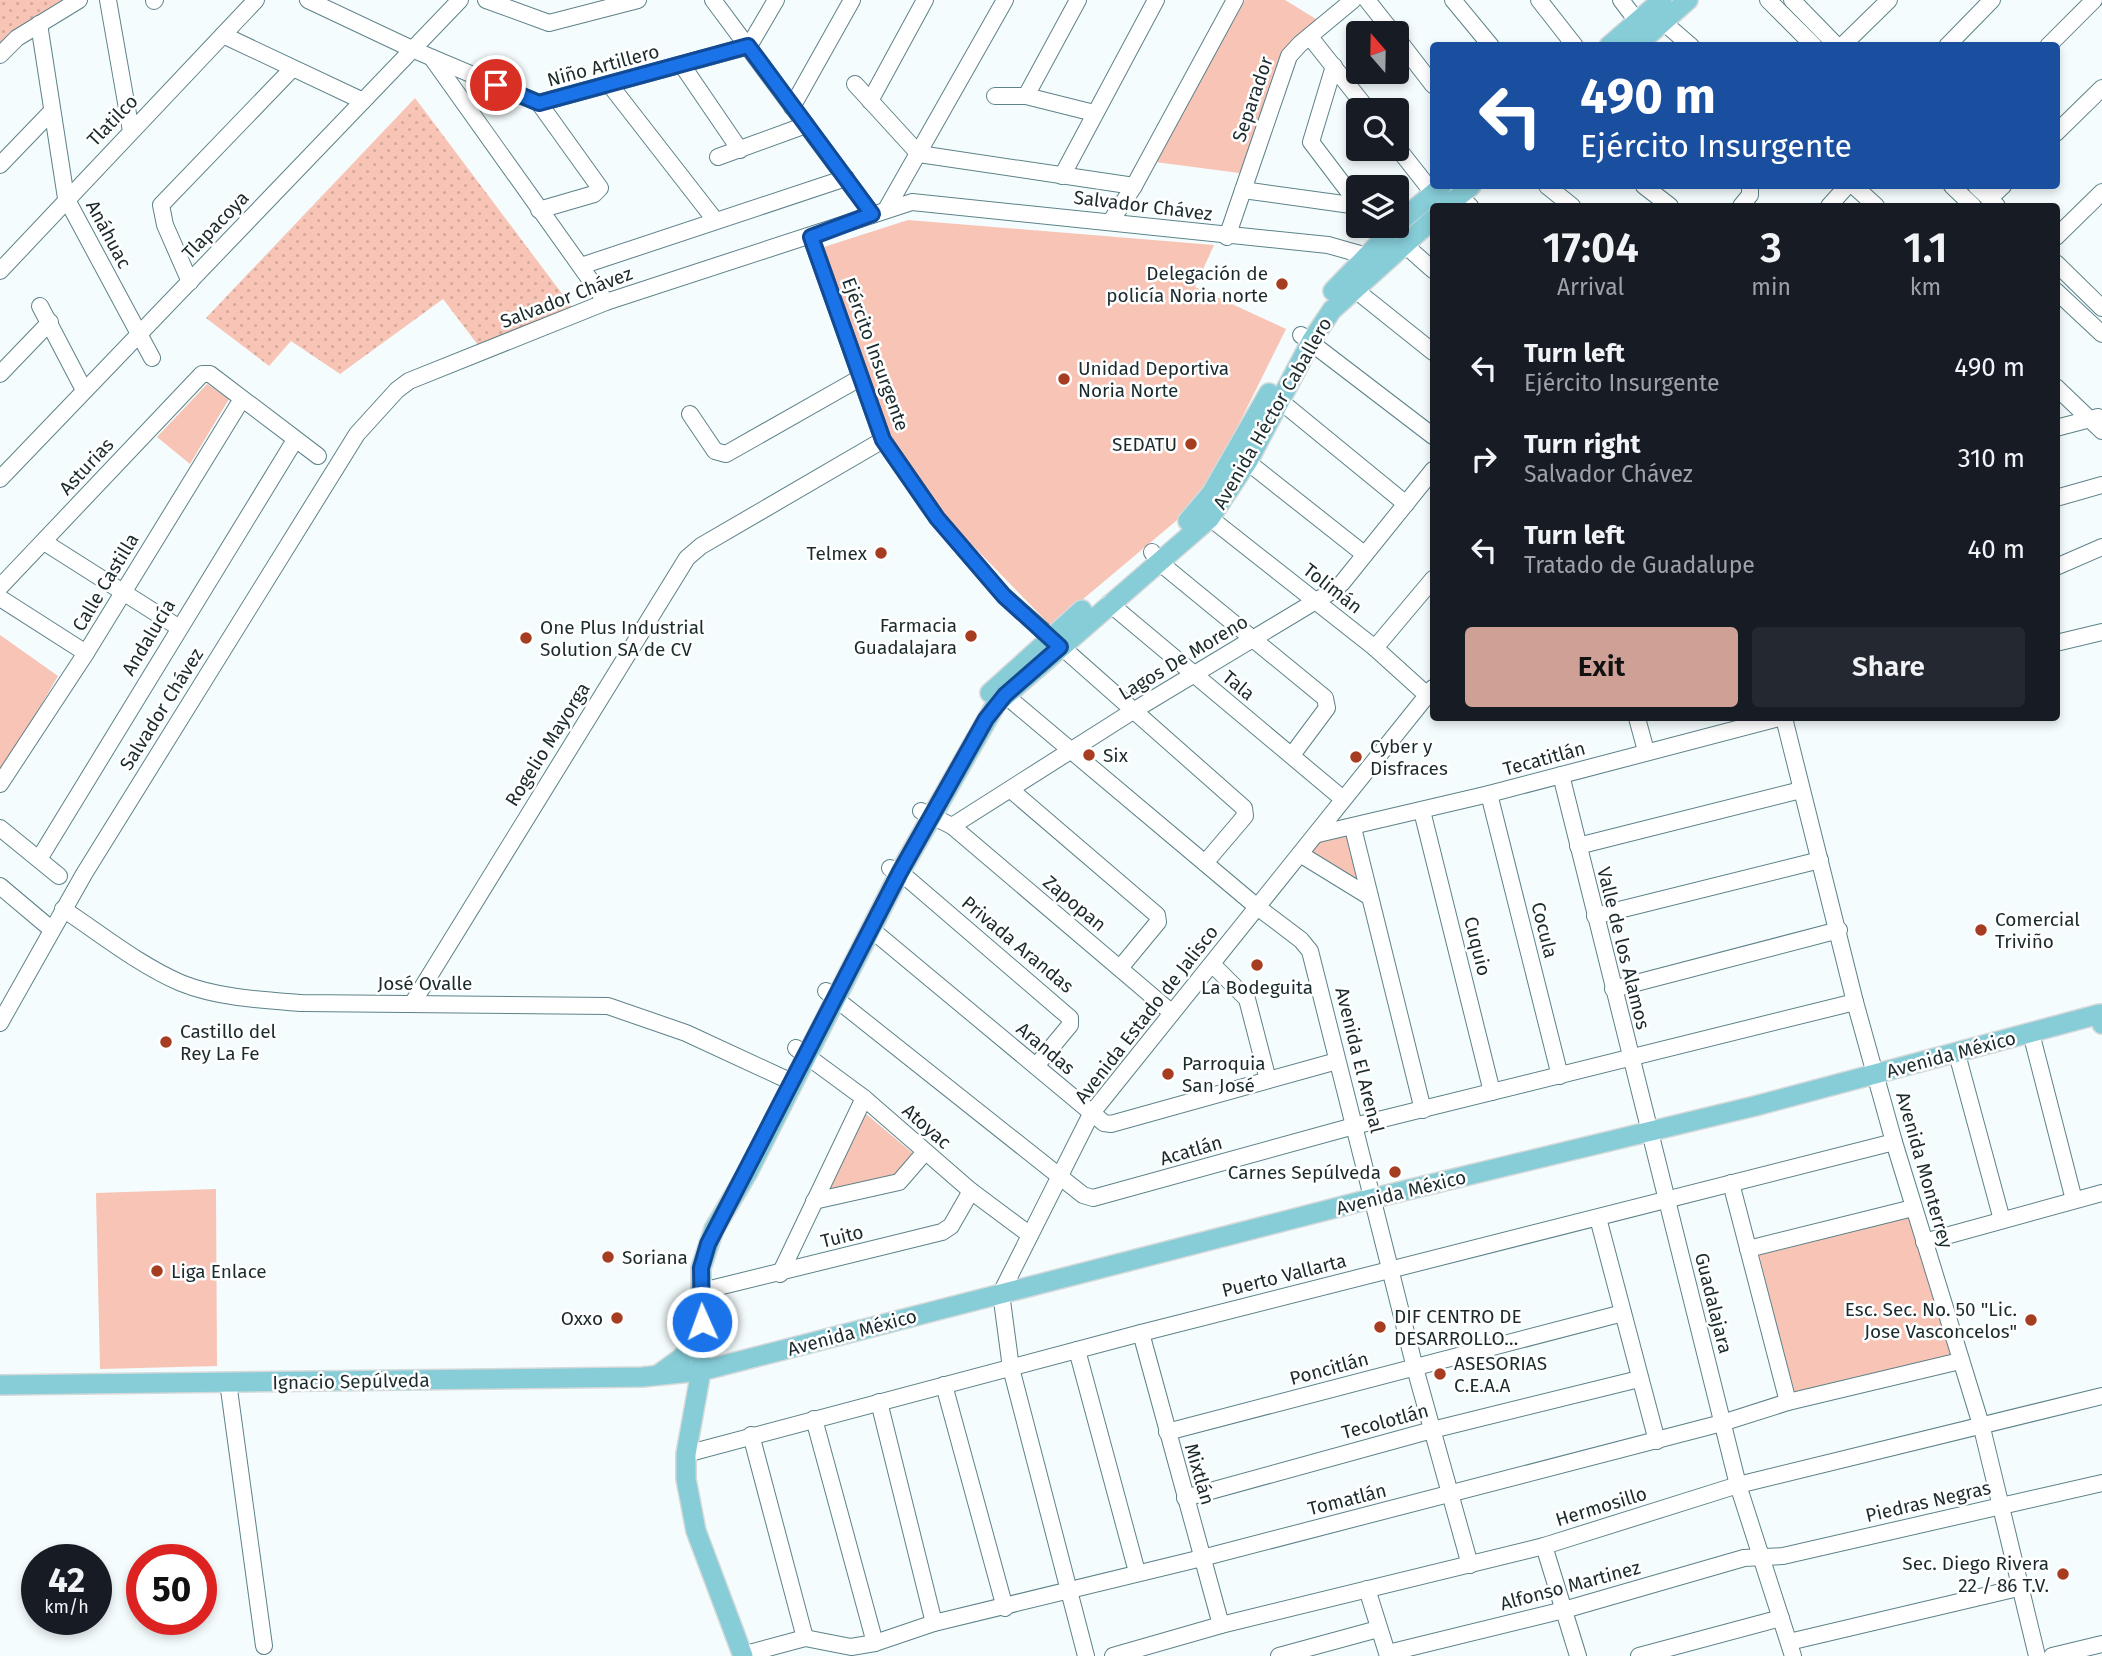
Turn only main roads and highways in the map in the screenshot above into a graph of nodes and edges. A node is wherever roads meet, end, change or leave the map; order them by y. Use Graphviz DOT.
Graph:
graph roads {
  1 [pos="1662,0"];
  2 [pos="1688,0"];
  3 [pos="1613,42"];
  4 [pos="1640,42"];
  5 [pos="1453,194"];
  6 [pos="1437,203"];
  7 [pos="1430,207"];
  8 [pos="1409,219"];
  9 [pos="1430,220"];
  10 [pos="1409,223"];
  11 [pos="1390,238"];
  12 [pos="1307,337"];
  13 [pos="1241,457"];
  14 [pos="1156,557"];
  15 [pos="1055,643"];
  16 [pos="895,870"];
  17 [pos="831,994"];
  18 [pos="2101,1017"];
  19 [pos="2070,1022"];
  20 [pos="2102,1038"];
  21 [pos="702,1337"];
  22 [pos="701,1371"];
  23 [pos="657,1376"];
  24 [pos="0,1385"];
  25 [pos="743,1655"];
  1 -- 3 [label="main road"];
  2 -- 4 [label="main road"];
  5 -- 6 [label="main road, Avenida Héctor Caballero"];
  7 -- 8 [label="main road, Avenida Héctor Caballero"];
  9 -- 10 [label="main road, Avenida Héctor Caballero"];
  11 -- 12 [label="main road, Avenida Héctor Caballero"];
  12 -- 13 [label="main road, Avenida Héctor Caballero"];
  12 -- 13 [label="main road, Avenida Héctor Caballero"];
  13 -- 14 [label="main road, Avenida Héctor Caballero"];
  13 -- 14 [label="main road, Avenida Héctor Caballero"];
  14 -- 15 [label="main road, Avenida Héctor Caballero"];
  14 -- 15 [label="main road, Avenida Héctor Caballero"];
  15 -- 16 [label="main road, Avenida Héctor Caballero"];
  16 -- 17 [label="main road, Avenida Héctor Caballero"];
  16 -- 17 [label="main road, Avenida Héctor Caballero"];
  17 -- 21 [label="main road, Avenida Héctor Caballero"];
  18 -- 19 [label="main road, Avenida México"];
  19 -- 20 [label="main road"];
  19 -- 22 [label="main road, Avenida México"];
  21 -- 22 [label="main road, Avenida Héctor Caballero"];
  21 -- 23 [label="main road"];
  22 -- 23 [label="main road, Ignacio Sepúlveda"];
  22 -- 25 [label="main road, Avenida Héctor Caballero"];
  23 -- 24 [label="main road, Ignacio Sepúlveda"];
}
